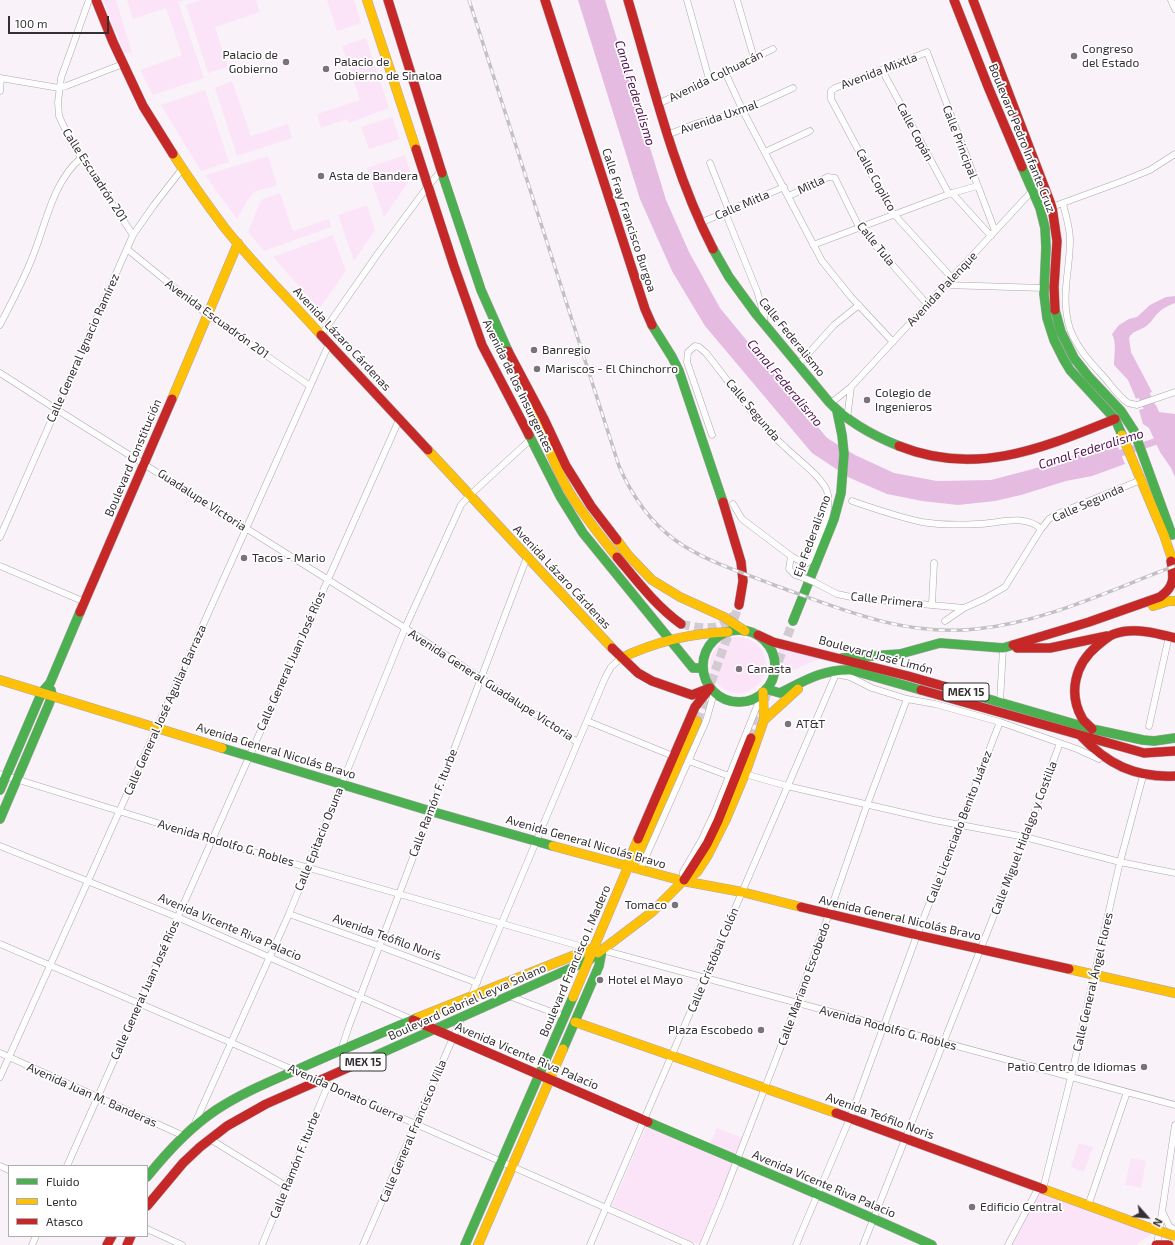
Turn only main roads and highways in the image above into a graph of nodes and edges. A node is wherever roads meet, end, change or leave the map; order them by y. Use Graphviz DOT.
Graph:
graph roads {
  1 [pos="96,0"];
  2 [pos="367,0"];
  3 [pos="388,0"];
  4 [pos="545,0"];
  5 [pos="628,0"];
  6 [pos="954,0"];
  7 [pos="973,0"];
  8 [pos="984,30"];
  9 [pos="968,35"];
  10 [pos="238,243"];
  11 [pos="522,379"];
  12 [pos="837,415"];
  13 [pos="1115,419"];
  14 [pos="1164,535"];
  15 [pos="1175,542"];
  16 [pos="1175,568"];
  17 [pos="1175,601"];
  18 [pos="739,606"];
  19 [pos="793,621"];
  20 [pos="681,624"];
  21 [pos="745,630"];
  22 [pos="728,632"];
  23 [pos="1112,635"];
  24 [pos="1173,635"];
  25 [pos="758,636"];
  26 [pos="670,640"];
  27 [pos="1073,644"];
  28 [pos="1024,647"];
  29 [pos="1003,648"];
  30 [pos="620,658"];
  31 [pos="842,658"];
  32 [pos="1082,660"];
  33 [pos="703,668"];
  34 [pos="850,677"];
  35 [pos="810,678"];
  36 [pos="0,680"];
  37 [pos="50,683"];
  38 [pos="711,690"];
  39 [pos="764,691"];
  40 [pos="42,692"];
  41 [pos="52,696"];
  42 [pos="942,696"];
  43 [pos="764,720"];
  44 [pos="697,721"];
  45 [pos="1092,729"];
  46 [pos="1080,735"];
  47 [pos="751,738"];
  48 [pos="1175,738"];
  49 [pos="1175,751"];
  50 [pos="3,775"];
  51 [pos="1175,776"];
  52 [pos="0,790"];
  53 [pos="0,819"];
  54 [pos="628,867"];
  55 [pos="683,881"];
  56 [pos="595,949"];
  57 [pos="589,960"];
  58 [pos="1175,993"];
  59 [pos="413,1020"];
  60 [pos="575,1022"];
  61 [pos="435,1030"];
  62 [pos="540,1075"];
  63 [pos="550,1080"];
  64 [pos="148,1176"];
  65 [pos="148,1205"];
  66 [pos="1175,1236"];
  67 [pos="465,1245"];
  68 [pos="478,1245"];
  69 [pos="932,1245"];
  70 [pos="1156,1245"];
  71 [pos="1168,1245"];
  1 -- 10 [label="main road, Avenida Lázaro Cárdenas"];
  2 -- 26 [label="main road, Avenida de los Insurgentes"];
  3 -- 11 [label="main road, Avenida de los Insurgentes"];
  4 -- 18 [label="main road, Calle Fray Francisco Burgoa"];
  5 -- 12 [label="main road, Calle Federalismo"];
  6 -- 9 [label="main road, Boulevard Pedro Infante Cruz"];
  7 -- 8 [label="main road, Boulevard Pedro Infante Cruz"];
  8 -- 9 [label="main road"];
  8 -- 15 [label="main road, Boulevard Pedro Infante Cruz"];
  9 -- 13 [label="main road, Boulevard Pedro Infante Cruz"];
  10 -- 30 [label="main road, Avenida Lázaro Cárdenas"];
  10 -- 37 [label="main road, Boulevard Constitución"];
  11 -- 20 [label="main road"];
  11 -- 21 [label="main road, Avenida de los Insurgentes"];
  12 -- 13 [label="main road, Calle Federalismo"];
  12 -- 19 [label="main road, Eje Federalismo"];
  13 -- 14 [label="main road, Boulevard Pedro Infante Cruz"];
  14 -- 16 [label="main road"];
  14 -- 29 [label="main road"];
  17 -- 28 [label="main road"];
  21 -- 22 [label="main road"];
  21 -- 25 [label="main road"];
  22 -- 26 [label="main road"];
  22 -- 33 [label="main road"];
  23 -- 24 [label="main road"];
  23 -- 27 [label="main road"];
  23 -- 32 [label="main road"];
  25 -- 31 [label="main road, Boulevard José Limón / MEX 15"];
  25 -- 39 [label="main road"];
  26 -- 30 [label="main road"];
  26 -- 33 [label="main road, Avenida de los Insurgentes"];
  27 -- 28 [label="main road"];
  27 -- 32 [label="main road"];
  28 -- 29 [label="main road"];
  29 -- 31 [label="main road"];
  30 -- 38 [label="main road, Avenida Lázaro Cárdenas"];
  31 -- 45 [label="main road, Boulevard José Limón / MEX 15"];
  32 -- 45 [label="main road"];
  33 -- 38 [label="main road"];
  34 -- 42 [label="main road"];
  35 -- 39 [label="main road, Boulevard José Limón / MEX 15"];
  35 -- 42 [label="main road, Boulevard José Limón / MEX 15"];
  35 -- 43 [label="main road"];
  36 -- 40 [label="main road, Avenida General Nicolás Bravo"];
  37 -- 40 [label="main road, Boulevard Constitución"];
  37 -- 41 [label="main road"];
  38 -- 39 [label="main road"];
  38 -- 54 [label="main road, Boulevard Francisco I. Madero"];
  39 -- 43 [label="main road, Boulevard Gabriel Leyva Solano / MEX 15"];
  40 -- 41 [label="main road, Avenida General Nicolás Bravo"];
  40 -- 50 [label="main road, Boulevard Constitución"];
  41 -- 53 [label="main road"];
  41 -- 54 [label="main road, Avenida General Nicolás Bravo"];
  42 -- 46 [label="main road, Boulevard José Limón / MEX 15"];
  43 -- 55 [label="main road, Boulevard Gabriel Leyva Solano / MEX 15"];
  44 -- 54 [label="main road"];
  45 -- 48 [label="main road, Boulevard José Limón / MEX 15"];
  46 -- 49 [label="main road, Boulevard José Limón / MEX 15"];
  46 -- 51 [label="main road"];
  47 -- 55 [label="main road"];
  50 -- 52 [label="main road, Boulevard Constitución"];
  54 -- 55 [label="main road, Avenida General Nicolás Bravo"];
  54 -- 56 [label="main road, Boulevard Francisco I. Madero"];
  55 -- 56 [label="main road, Boulevard Gabriel Leyva Solano / MEX 15"];
  55 -- 58 [label="main road, Avenida General Nicolás Bravo"];
  56 -- 57 [label="main road, Boulevard Gabriel Leyva Solano / MEX 15"];
  56 -- 59 [label="main road, Boulevard Gabriel Leyva Solano / MEX 15"];
  56 -- 60 [label="main road, Boulevard Francisco I. Madero"];
  57 -- 61 [label="main road, Boulevard Gabriel Leyva Solano / MEX 15"];
  57 -- 62 [label="main road, Boulevard Francisco I. Madero"];
  59 -- 61 [label="main road, Avenida Vicente Riva Palacio"];
  59 -- 64 [label="main road, Boulevard Gabriel Leyva Solano / MEX 15"];
  60 -- 63 [label="main road, Boulevard Francisco I. Madero"];
  60 -- 66 [label="main road, Avenida Teófilo Noris, bridge"];
  61 -- 62 [label="main road, Avenida Vicente Riva Palacio"];
  61 -- 65 [label="main road, Boulevard Gabriel Leyva Solano / MEX 15"];
  62 -- 63 [label="main road, Avenida Vicente Riva Palacio"];
  62 -- 67 [label="main road, Boulevard Francisco I. Madero"];
  63 -- 68 [label="main road, Boulevard Francisco I. Madero"];
  63 -- 69 [label="main road, Avenida Vicente Riva Palacio"];
  70 -- 71 [label="main road, bridge"];
}
